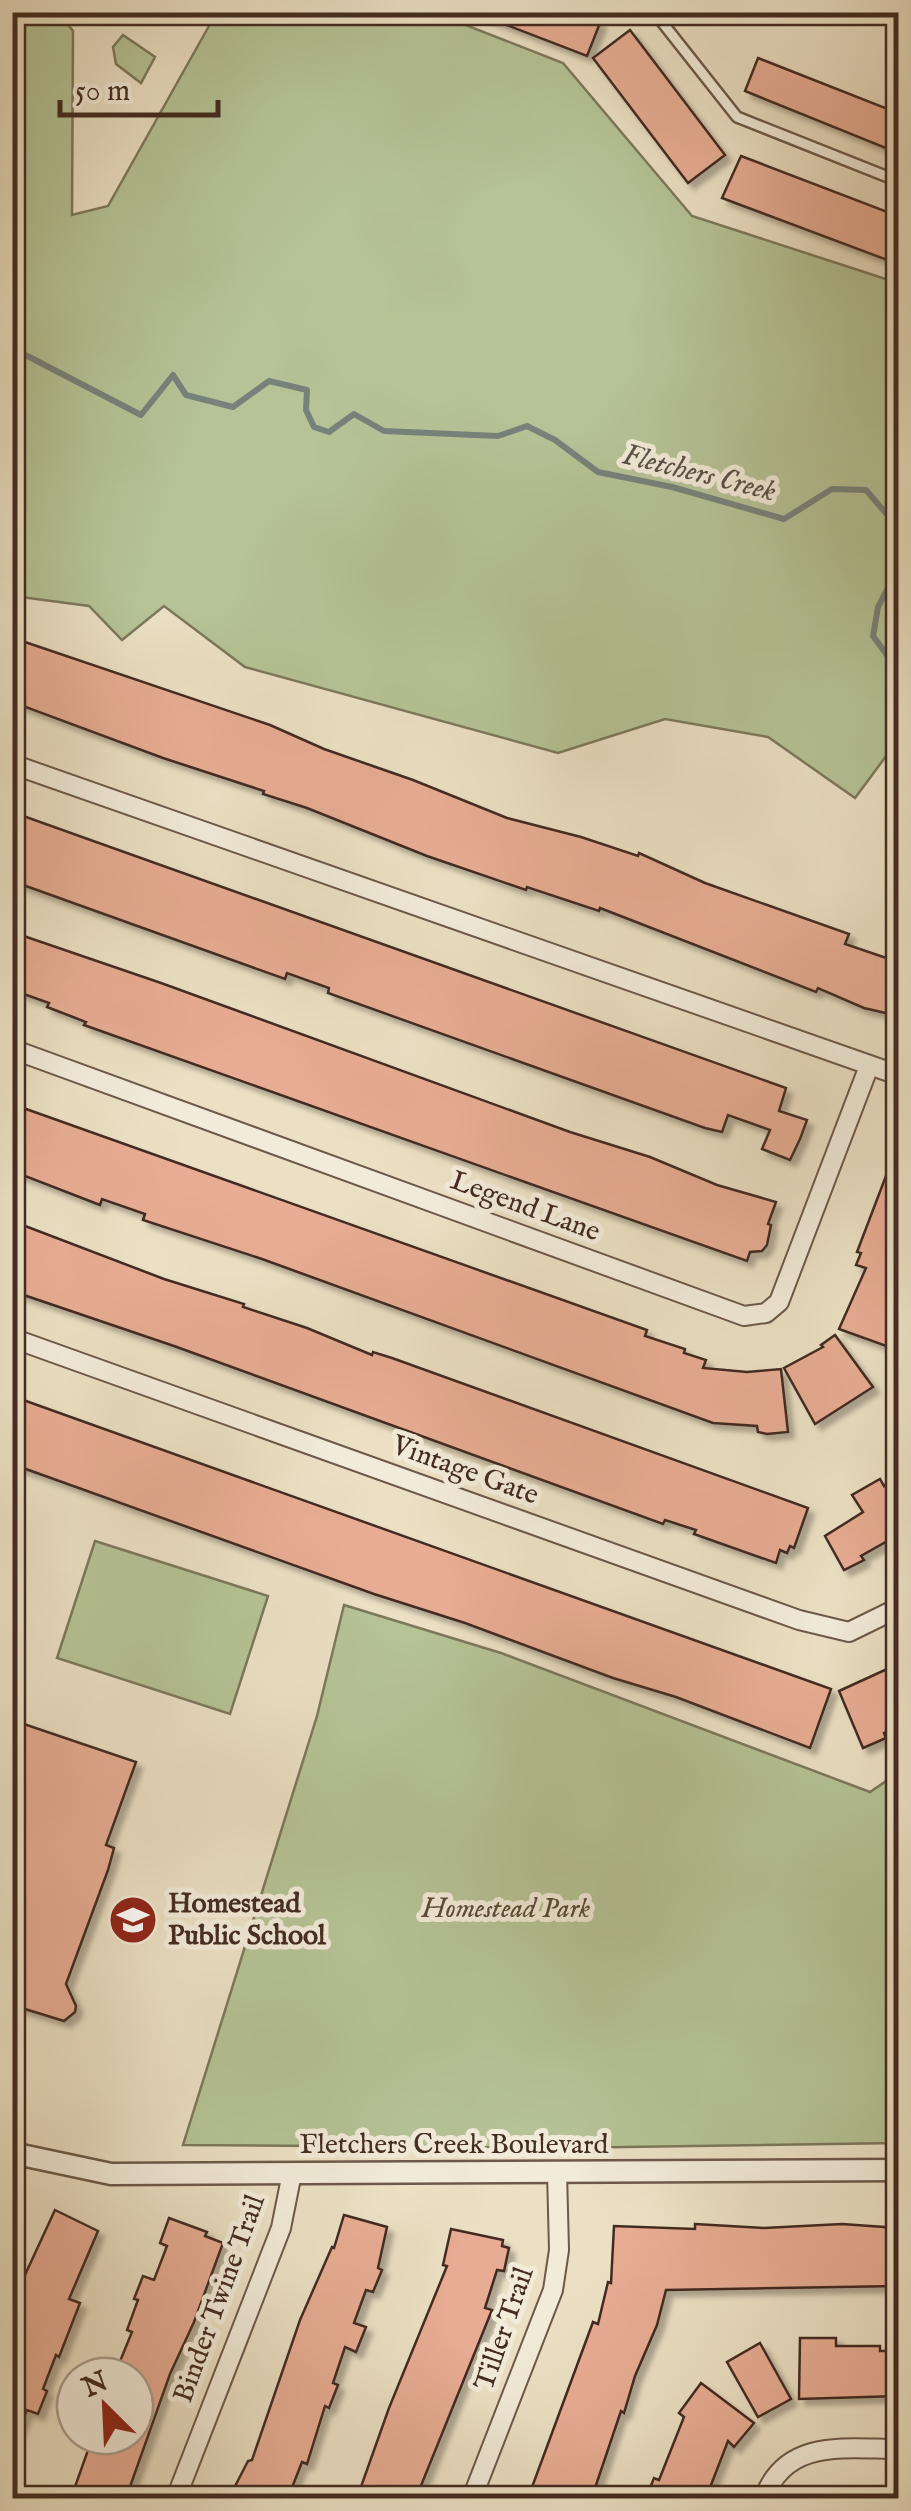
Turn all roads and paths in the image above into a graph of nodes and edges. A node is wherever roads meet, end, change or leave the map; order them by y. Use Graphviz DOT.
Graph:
graph roads {
  1 [pos="654,12"];
  2 [pos="898,181"];
  3 [pos="12,764"];
  4 [pos="12,1049"];
  5 [pos="869,1066"];
  6 [pos="898,1075"];
  7 [pos="12,1338"];
  8 [pos="898,1608"];
  9 [pos="13,2154"];
  10 [pos="898,2170"];
  11 [pos="557,2172"];
  12 [pos="292,2173"];
  13 [pos="898,2448"];
  14 [pos="176,2498"];
  15 [pos="472,2498"];
  16 [pos="764,2498"];
  1 -- 2 [label="lane"];
  3 -- 5 [label="street"];
  4 -- 5 [label="street, Legend Lane"];
  5 -- 6 [label="street"];
  7 -- 8 [label="street, Vintage Gate"];
  9 -- 12 [label="street, Fletchers Creek Boulevard"];
  10 -- 11 [label="street, Fletchers Creek Boulevard"];
  11 -- 12 [label="street, Fletchers Creek Boulevard"];
  11 -- 15 [label="street, Tiller Trail"];
  12 -- 14 [label="street, Binder Twine Trail"];
  13 -- 16 [label="street"];
}
